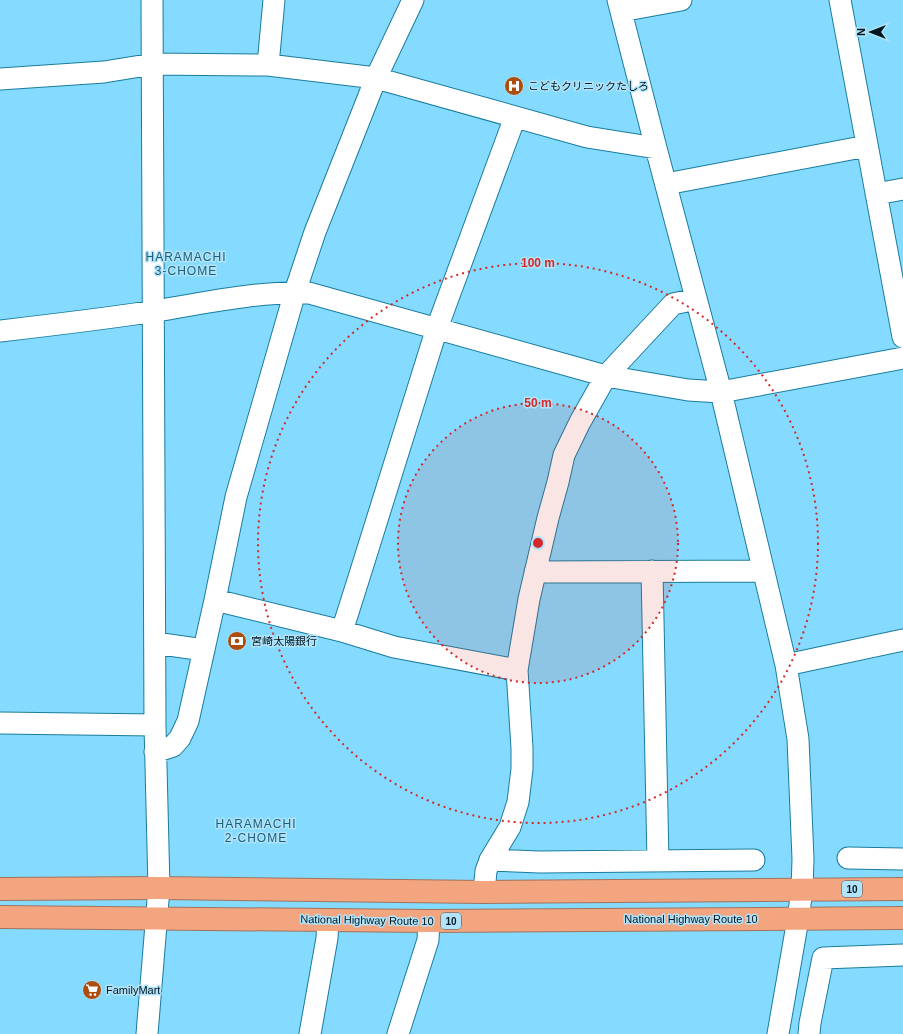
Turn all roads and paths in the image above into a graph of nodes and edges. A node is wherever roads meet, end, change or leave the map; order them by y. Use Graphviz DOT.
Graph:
graph roads {
  1 [pos="152,0"];
  2 [pos="274,0"];
  3 [pos="412,0"];
  4 [pos="681,0"];
  5 [pos="840,0"];
  6 [pos="619,5"];
  7 [pos="153,64"];
  8 [pos="268,65"];
  9 [pos="376,78"];
  10 [pos="0,79"];
  11 [pos="515,117"];
  12 [pos="867,146"];
  13 [pos="656,148"];
  14 [pos="666,184"];
  15 [pos="903,189"];
  16 [pos="876,194"];
  17 [pos="295,292"];
  18 [pos="696,299"];
  19 [pos="154,311"];
  20 [pos="437,328"];
  21 [pos="0,331"];
  22 [pos="903,337"];
  23 [pos="903,358"];
  24 [pos="606,376"];
  25 [pos="721,392"];
  26 [pos="764,571"];
  27 [pos="535,572"];
  28 [pos="652,572"];
  29 [pos="215,600"];
  30 [pos="342,630"];
  31 [pos="903,640"];
  32 [pos="155,643"];
  33 [pos="204,650"];
  34 [pos="786,664"];
  35 [pos="517,670"];
  36 [pos="0,723"];
  37 [pos="155,725"];
  38 [pos="155,752"];
  39 [pos="848,858"];
  40 [pos="903,859"];
  41 [pos="490,860"];
  42 [pos="754,860"];
  43 [pos="658,861"];
  44 [pos="0,888"];
  45 [pos="159,888"];
  46 [pos="903,889"];
  47 [pos="802,890"];
  48 [pos="484,892"];
  49 [pos="0,917"];
  50 [pos="156,918"];
  51 [pos="903,918"];
  52 [pos="798,919"];
  53 [pos="328,920"];
  54 [pos="429,921"];
  55 [pos="903,955"];
  56 [pos="147,1034"];
  57 [pos="310,1034"];
  58 [pos="398,1034"];
  59 [pos="778,1034"];
  60 [pos="809,1034"];
  1 -- 7 [label="street"];
  2 -- 8 [label="street"];
  3 -- 9 [label="street"];
  4 -- 6 [label="street"];
  5 -- 12 [label="street"];
  6 -- 13 [label="street"];
  7 -- 8 [label="street"];
  7 -- 10 [label="street"];
  7 -- 19 [label="street"];
  8 -- 9 [label="street"];
  9 -- 11 [label="street"];
  9 -- 17 [label="street"];
  11 -- 13 [label="street"];
  11 -- 20 [label="street"];
  12 -- 14 [label="street"];
  12 -- 16 [label="street"];
  13 -- 14 [label="street"];
  14 -- 18 [label="street"];
  15 -- 16 [label="street"];
  16 -- 22 [label="street"];
  17 -- 19 [label="street"];
  17 -- 20 [label="street"];
  17 -- 29 [label="street"];
  18 -- 24 [label="street"];
  18 -- 25 [label="street"];
  19 -- 21 [label="street"];
  19 -- 32 [label="street"];
  20 -- 24 [label="street"];
  20 -- 30 [label="street"];
  23 -- 25 [label="street"];
  24 -- 25 [label="street"];
  24 -- 27 [label="street"];
  25 -- 26 [label="street"];
  26 -- 28 [label="street"];
  26 -- 34 [label="street"];
  27 -- 28 [label="street"];
  27 -- 35 [label="street"];
  28 -- 43 [label="street"];
  29 -- 30 [label="street"];
  29 -- 33 [label="street"];
  30 -- 35 [label="street"];
  31 -- 34 [label="street"];
  32 -- 33 [label="street"];
  32 -- 37 [label="street"];
  33 -- 38 [label="street"];
  34 -- 47 [label="street"];
  35 -- 41 [label="street"];
  36 -- 37 [label="street"];
  37 -- 38 [label="street"];
  38 -- 45 [label="street"];
  39 -- 40 [label="street"];
  41 -- 43 [label="street"];
  41 -- 48 [label="street"];
  42 -- 43 [label="street"];
  44 -- 45 [label="highway, 10"];
  45 -- 48 [label="highway, 10"];
  45 -- 50 [label="street"];
  46 -- 47 [label="highway, 10"];
  47 -- 48 [label="highway, 10"];
  47 -- 52 [label="street"];
  49 -- 50 [label="highway, National Highway Route 10 / 10"];
  50 -- 53 [label="highway, National Highway Route 10 / 10"];
  50 -- 56 [label="street"];
  51 -- 52 [label="highway, National Highway Route 10 / 10"];
  52 -- 54 [label="highway, National Highway Route 10 / 10"];
  52 -- 59 [label="street"];
  53 -- 54 [label="highway, National Highway Route 10 / 10"];
  53 -- 57 [label="street"];
  54 -- 58 [label="street"];
  55 -- 60 [label="street"];
}
